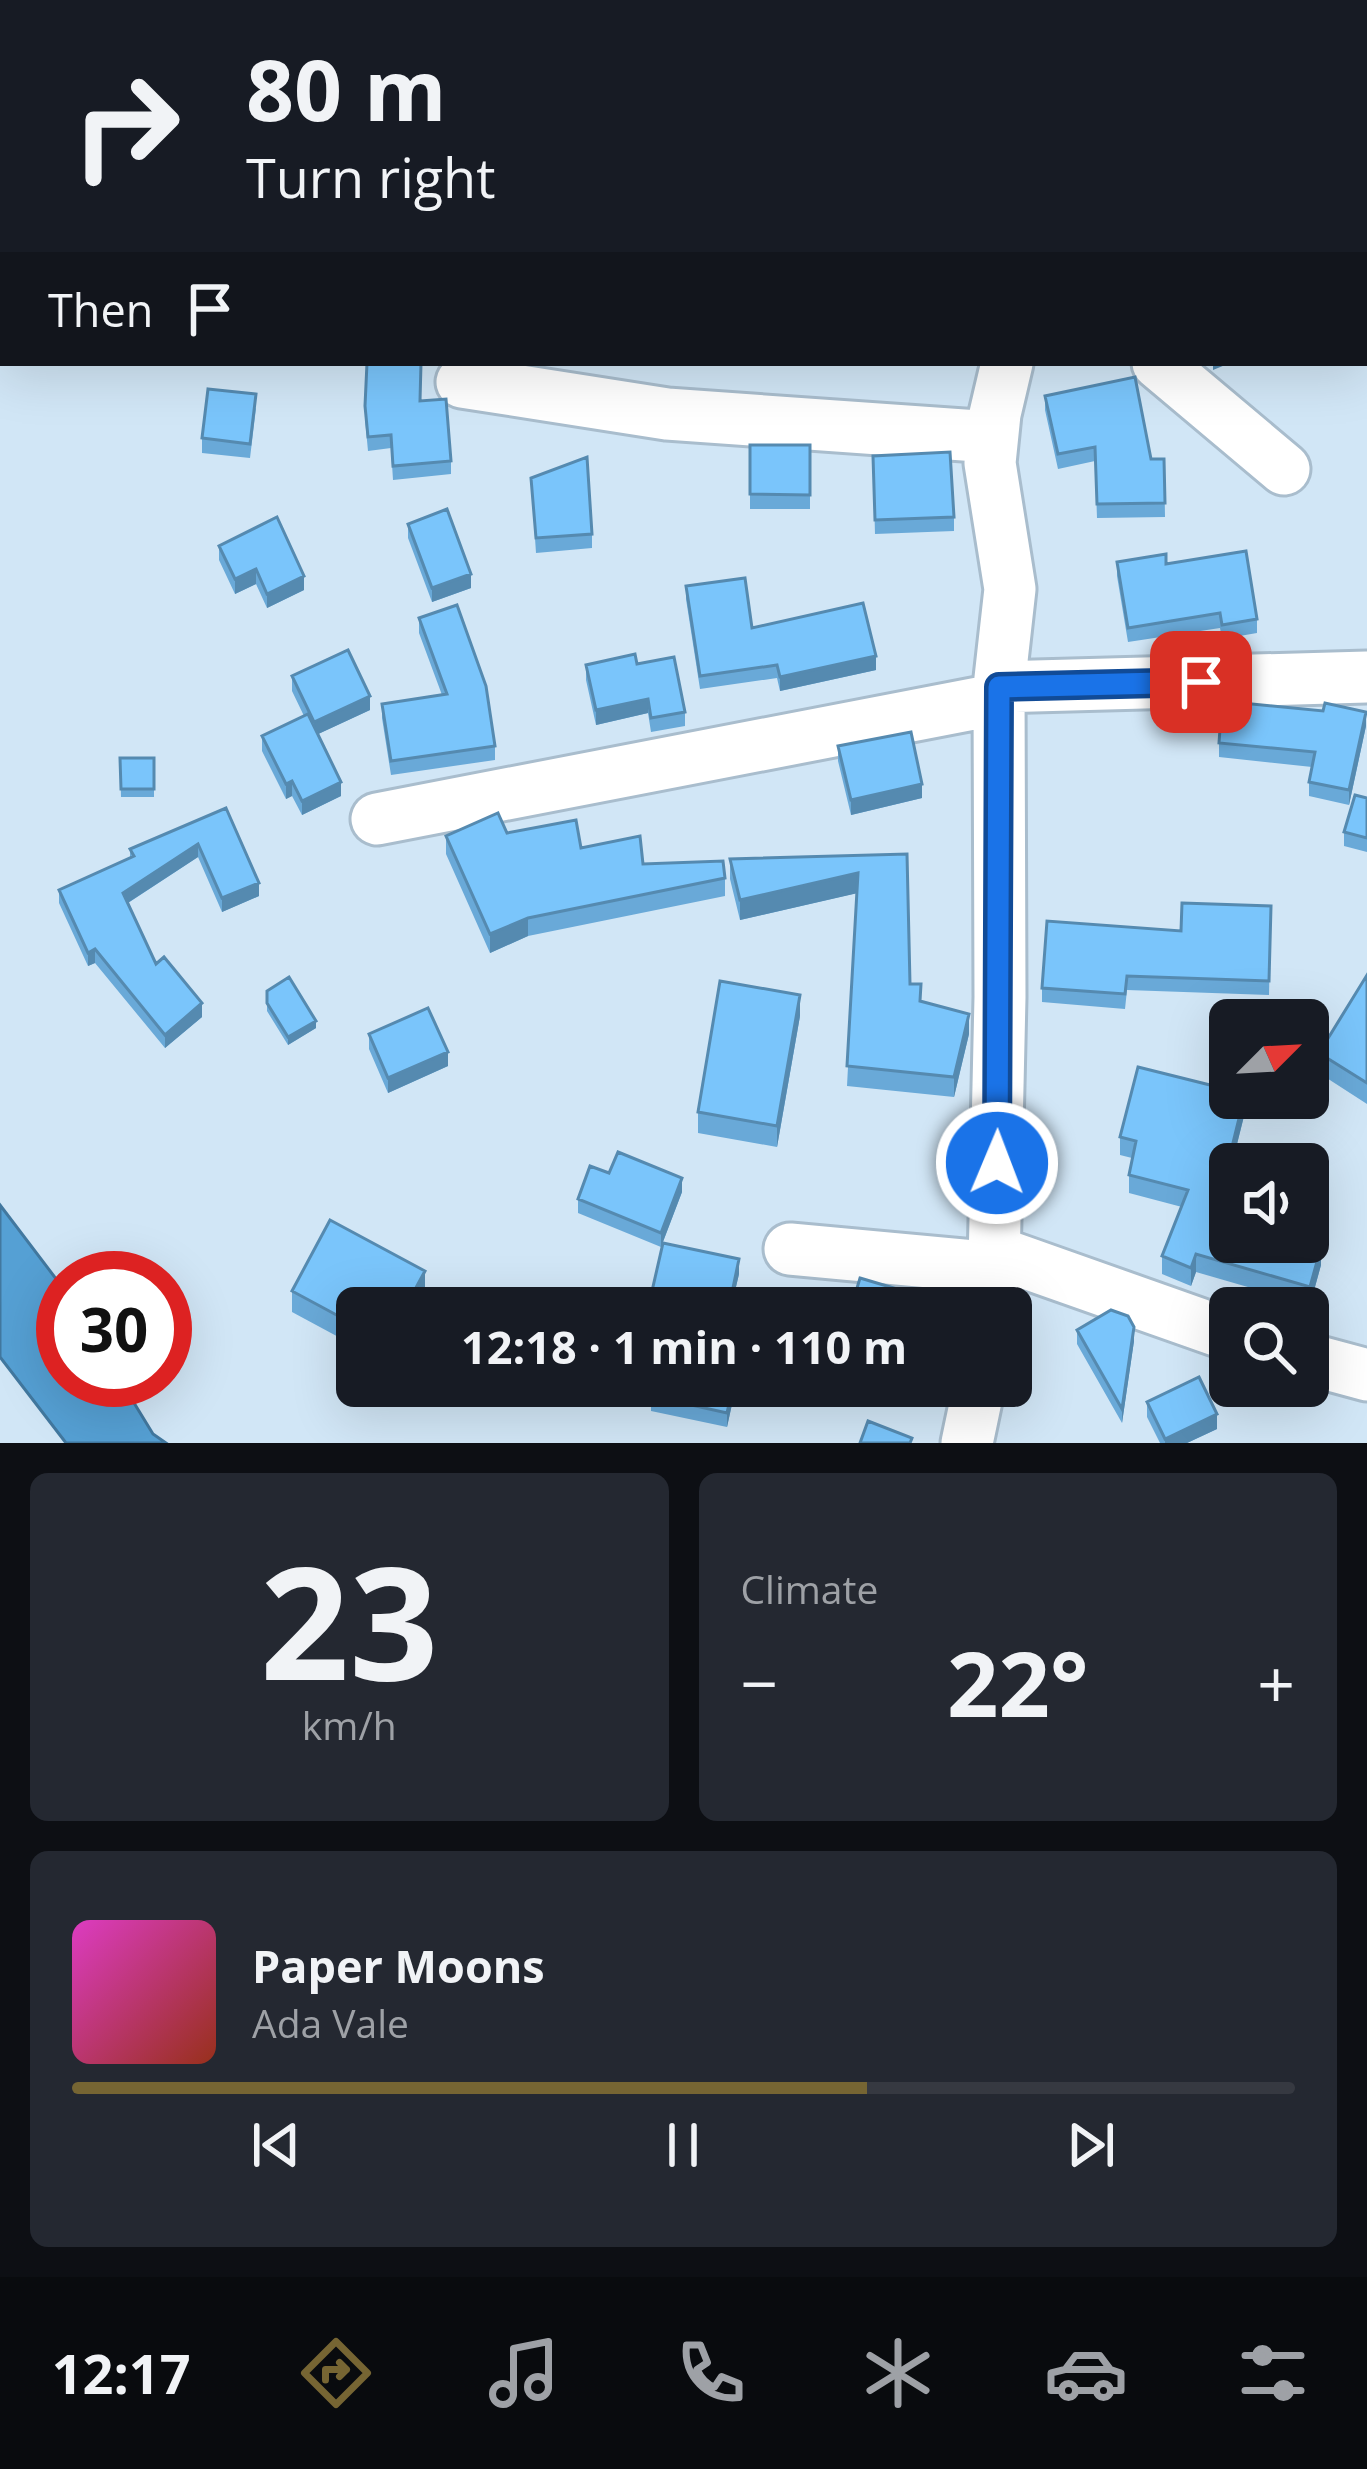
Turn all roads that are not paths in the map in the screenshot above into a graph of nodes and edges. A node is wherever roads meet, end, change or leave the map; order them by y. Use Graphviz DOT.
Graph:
graph roads {
  1 [pos="1006,366"];
  2 [pos="1162,366"];
  3 [pos="462,382"];
  4 [pos="992,437"];
  5 [pos="1284,470"];
  6 [pos="1367,676"];
  7 [pos="999,693"];
  8 [pos="377,819"];
  9 [pos="790,1250"];
  10 [pos="994,1276"];
  11 [pos="1209,1330"];
  12 [pos="1329,1365"];
  13 [pos="1367,1375"];
  14 [pos="975,1407"];
  15 [pos="967,1443"];
  1 -- 4 [label="street"];
  2 -- 5 [label="street"];
  3 -- 4 [label="street"];
  4 -- 7 [label="street"];
  6 -- 7 [label="street"];
  7 -- 8 [label="street"];
  7 -- 10 [label="street"];
  9 -- 10 [label="street"];
  10 -- 11 [label="street"];
  12 -- 13 [label="street"];
  14 -- 15 [label="street"];
}
